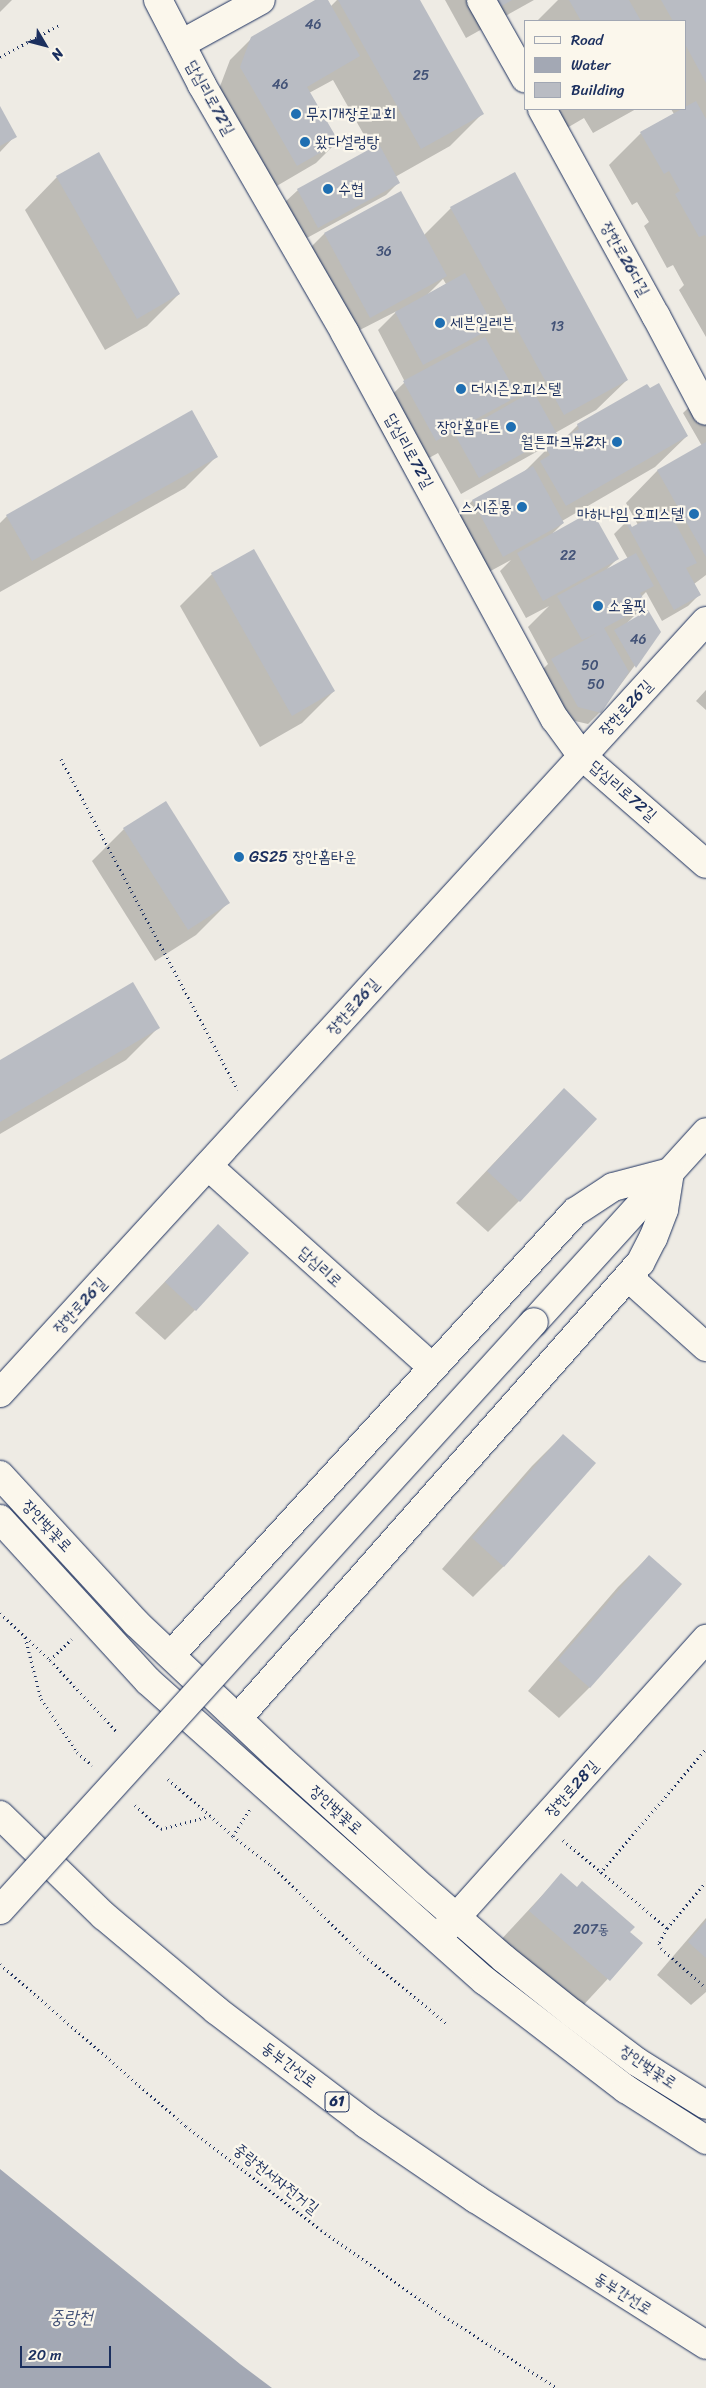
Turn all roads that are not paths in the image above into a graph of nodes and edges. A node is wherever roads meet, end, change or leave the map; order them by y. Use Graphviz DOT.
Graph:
graph roads {
  1 [pos="158,0"];
  2 [pos="260,0"];
  3 [pos="482,0"];
  4 [pos="181,44"];
  5 [pos="524,76"];
  6 [pos="543,110"];
  7 [pos="706,411"];
  8 [pos="706,621"];
  9 [pos="582,756"];
  10 [pos="706,864"];
  11 [pos="706,1132"];
  12 [pos="208,1166"];
  13 [pos="670,1172"];
  14 [pos="628,1276"];
  15 [pos="706,1347"];
  16 [pos="432,1367"];
  17 [pos="0,1393"];
  18 [pos="0,1475"];
  19 [pos="0,1519"];
  20 [pos="706,1639"];
  21 [pos="171,1655"];
  22 [pos="238,1718"];
  23 [pos="0,1815"];
  24 [pos="0,1910"];
  25 [pos="456,1918"];
  26 [pos="437,1939"];
  27 [pos="706,2105"];
  28 [pos="706,2140"];
  29 [pos="706,2345"];
  1 -- 4 [label="main road, 답십리로72길"];
  2 -- 4 [label="main road"];
  3 -- 5 [label="main road"];
  4 -- 9 [label="main road, 답십리로72길"];
  6 -- 7 [label="main road, 장한로26다길"];
  8 -- 9 [label="main road, 장한로26길"];
  9 -- 10 [label="main road, 답십리로72길"];
  9 -- 12 [label="main road, 장한로26길"];
  11 -- 13 [label="main road"];
  12 -- 16 [label="main road, 답십리로"];
  12 -- 17 [label="main road, 장한로26길"];
  13 -- 14 [label="main road"];
  13 -- 16 [label="main road"];
  13 -- 24 [label="main road, bridge"];
  14 -- 15 [label="main road"];
  14 -- 22 [label="main road"];
  16 -- 21 [label="main road"];
  18 -- 21 [label="main road, 장안벚꽃로"];
  19 -- 26 [label="main road, 장안벚꽃로"];
  20 -- 25 [label="main road, 장한로28길"];
  21 -- 22 [label="main road, 장안벚꽃로"];
  22 -- 25 [label="main road, 장안벚꽃로"];
  23 -- 29 [label="main road, 동부간선로 / 61"];
  25 -- 26 [label="main road, 장한로28길"];
  25 -- 27 [label="main road, 장안벚꽃로"];
  26 -- 28 [label="main road, 장안벚꽃로"];
}
